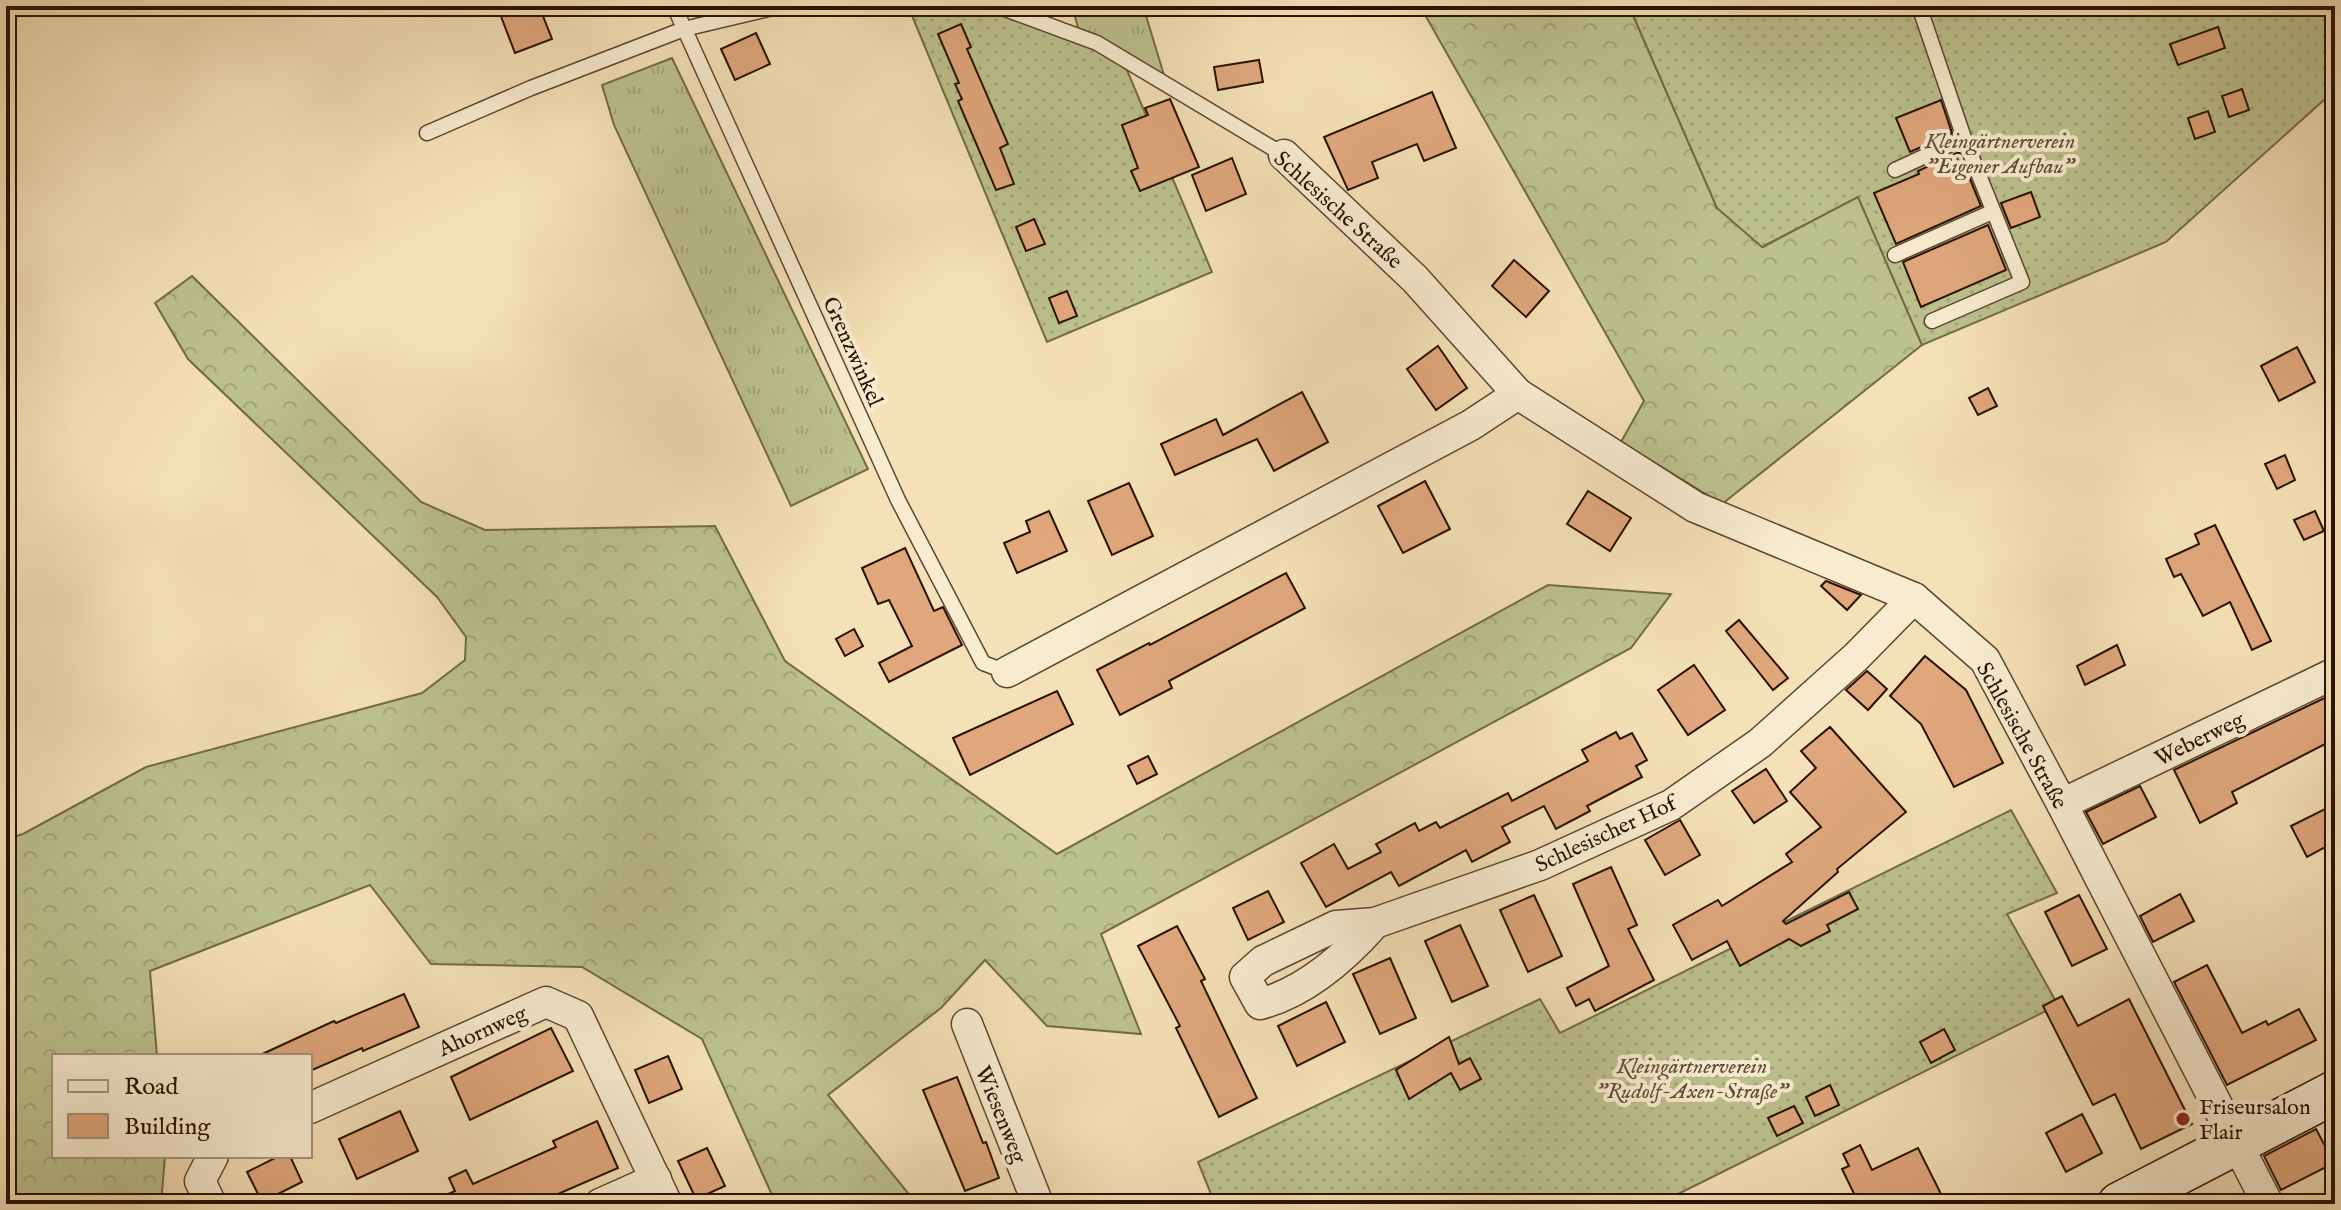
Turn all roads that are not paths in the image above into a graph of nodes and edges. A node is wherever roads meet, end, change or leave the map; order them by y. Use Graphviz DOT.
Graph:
graph roads {
  1 [pos="674,6"];
  2 [pos="781,6"];
  3 [pos="997,6"];
  4 [pos="1919,6"];
  5 [pos="684,29"];
  6 [pos="427,133"];
  7 [pos="1964,138"];
  8 [pos="1284,155"];
  9 [pos="1895,170"];
  10 [pos="1992,212"];
  11 [pos="1895,255"];
  12 [pos="1932,321"];
  13 [pos="1518,394"];
  14 [pos="1914,598"];
  15 [pos="1007,672"];
  16 [pos="2335,673"];
  17 [pos="2062,804"];
  18 [pos="1375,923"];
  19 [pos="967,1024"];
  20 [pos="2335,1092"];
  21 [pos="312,1107"];
  22 [pos="2236,1144"];
  23 [pos="212,1158"];
  24 [pos="662,1191"];
  25 [pos="211,1204"];
  26 [pos="600,1204"];
  27 [pos="1038,1204"];
  28 [pos="2119,1204"];
  29 [pos="2268,1204"];
  1 -- 5 [label="lane, Grenzwinkel"];
  2 -- 5 [label="lane"];
  3 -- 8 [label="lane, Schlesische Straße"];
  4 -- 7 [label="lane"];
  5 -- 6 [label="lane"];
  5 -- 15 [label="lane, Grenzwinkel"];
  7 -- 9 [label="lane"];
  7 -- 10 [label="lane"];
  8 -- 13 [label="street, Schlesische Straße"];
  10 -- 11 [label="lane"];
  10 -- 12 [label="lane"];
  13 -- 14 [label="street, Schlesische Straße"];
  13 -- 15 [label="street"];
  14 -- 17 [label="street, Schlesische Straße"];
  14 -- 18 [label="street, Schlesischer Hof"];
  16 -- 17 [label="street, Weberweg"];
  17 -- 22 [label="street, Schlesische Straße"];
  19 -- 27 [label="street, Wiesenweg"];
  20 -- 22 [label="main road"];
  21 -- 24 [label="street, Ahornweg"];
  22 -- 28 [label="main road"];
  22 -- 29 [label="street, Schlesische Straße"];
  23 -- 25 [label="street"];
  24 -- 26 [label="street"];
}
